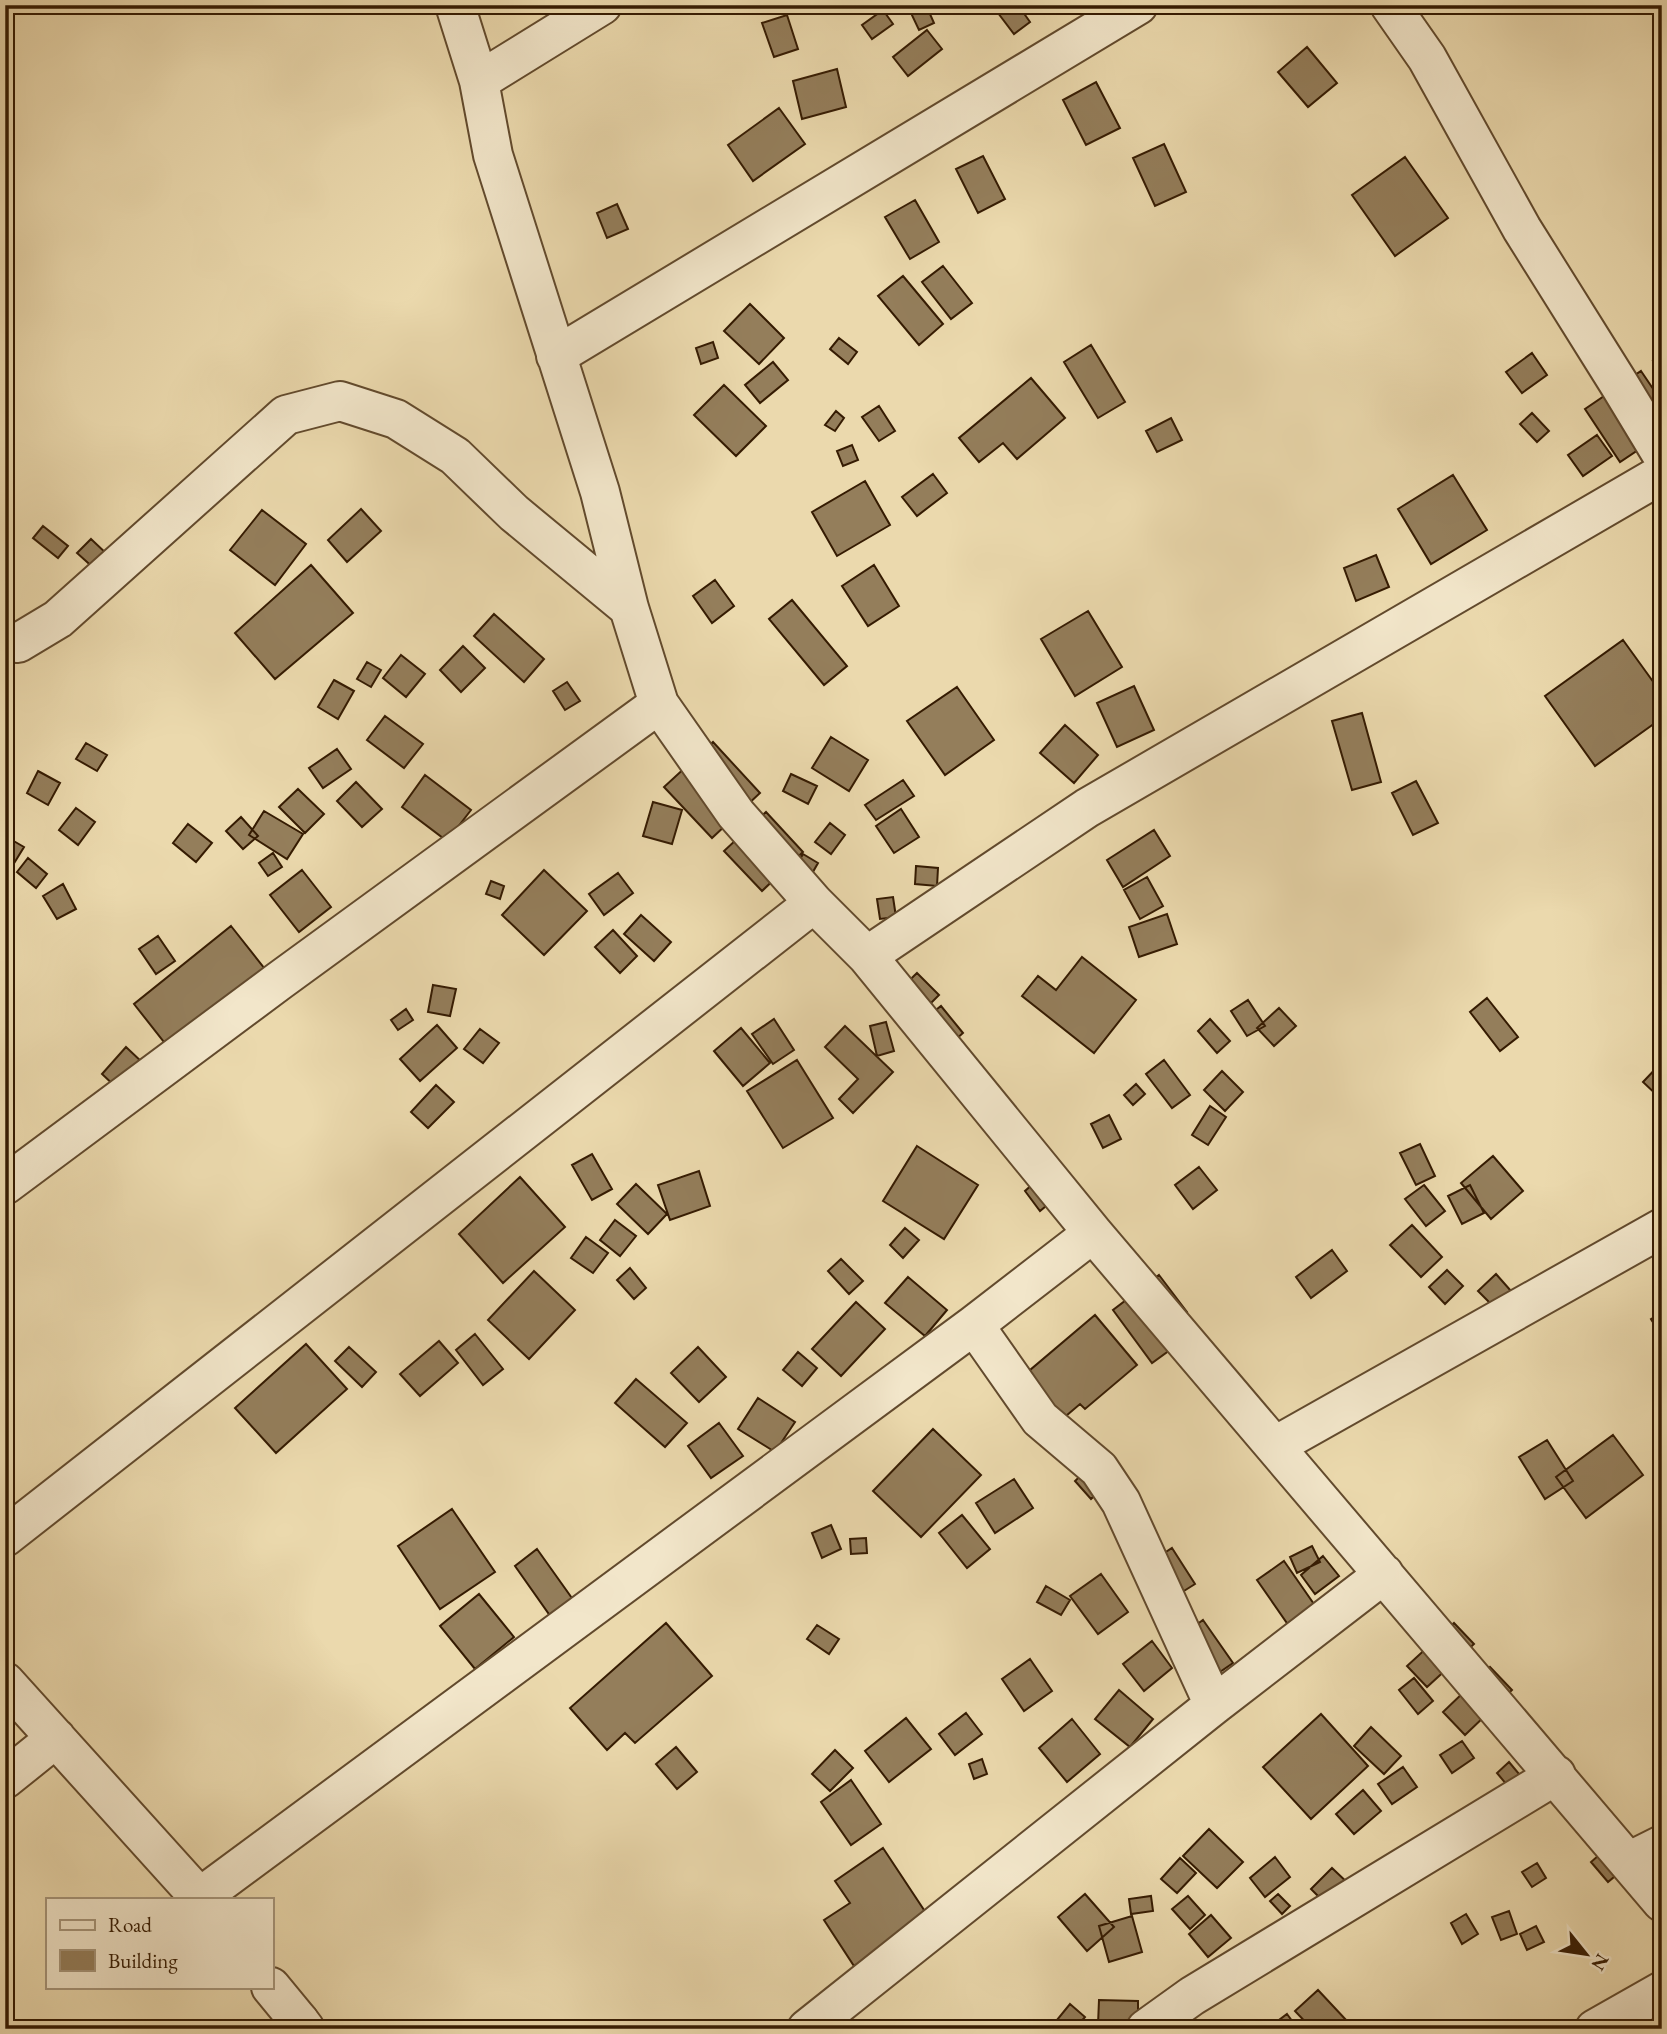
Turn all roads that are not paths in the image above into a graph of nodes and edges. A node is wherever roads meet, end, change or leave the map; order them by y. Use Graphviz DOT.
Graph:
graph roads {
  1 [pos="455,5"];
  2 [pos="602,5"];
  3 [pos="1138,5"];
  4 [pos="1390,5"];
  5 [pos="479,81"];
  6 [pos="556,356"];
  7 [pos="1662,455"];
  8 [pos="1662,474"];
  9 [pos="629,608"];
  10 [pos="10,645"];
  11 [pos="659,704"];
  12 [pos="814,903"];
  13 [pos="867,956"];
  14 [pos="5,1185"];
  15 [pos="1662,1228"];
  16 [pos="1093,1233"];
  17 [pos="974,1325"];
  18 [pos="1275,1446"];
  19 [pos="5,1537"];
  20 [pos="1384,1574"];
  21 [pos="5,1682"];
  22 [pos="1214,1705"];
  23 [pos="56,1738"];
  24 [pos="1556,1775"];
  25 [pos="5,1779"];
  26 [pos="1662,1845"];
  27 [pos="1628,1861"];
  28 [pos="199,1898"];
  29 [pos="201,1898"];
  30 [pos="1662,1902"];
  31 [pos="272,1988"];
  32 [pos="1662,1991"];
  33 [pos="300,2026"];
  34 [pos="807,2029"];
  35 [pos="1146,2029"];
  36 [pos="1595,2029"];
  1 -- 5 [label="street"];
  2 -- 5 [label="street"];
  3 -- 6 [label="street"];
  4 -- 7 [label="street"];
  5 -- 6 [label="street"];
  6 -- 9 [label="street"];
  8 -- 13 [label="street"];
  9 -- 10 [label="street"];
  9 -- 11 [label="street"];
  11 -- 12 [label="street"];
  11 -- 14 [label="street"];
  12 -- 13 [label="street"];
  12 -- 19 [label="street"];
  13 -- 16 [label="street"];
  15 -- 18 [label="street"];
  16 -- 17 [label="street"];
  16 -- 18 [label="street"];
  17 -- 22 [label="street"];
  17 -- 29 [label="street"];
  18 -- 20 [label="street"];
  20 -- 22 [label="street"];
  20 -- 24 [label="street"];
  21 -- 23 [label="street"];
  22 -- 34 [label="street"];
  23 -- 25 [label="street"];
  23 -- 28 [label="street"];
  24 -- 27 [label="street"];
  24 -- 35 [label="street"];
  26 -- 27 [label="street"];
  27 -- 30 [label="street"];
  31 -- 33 [label="street"];
  32 -- 36 [label="street"];
}
